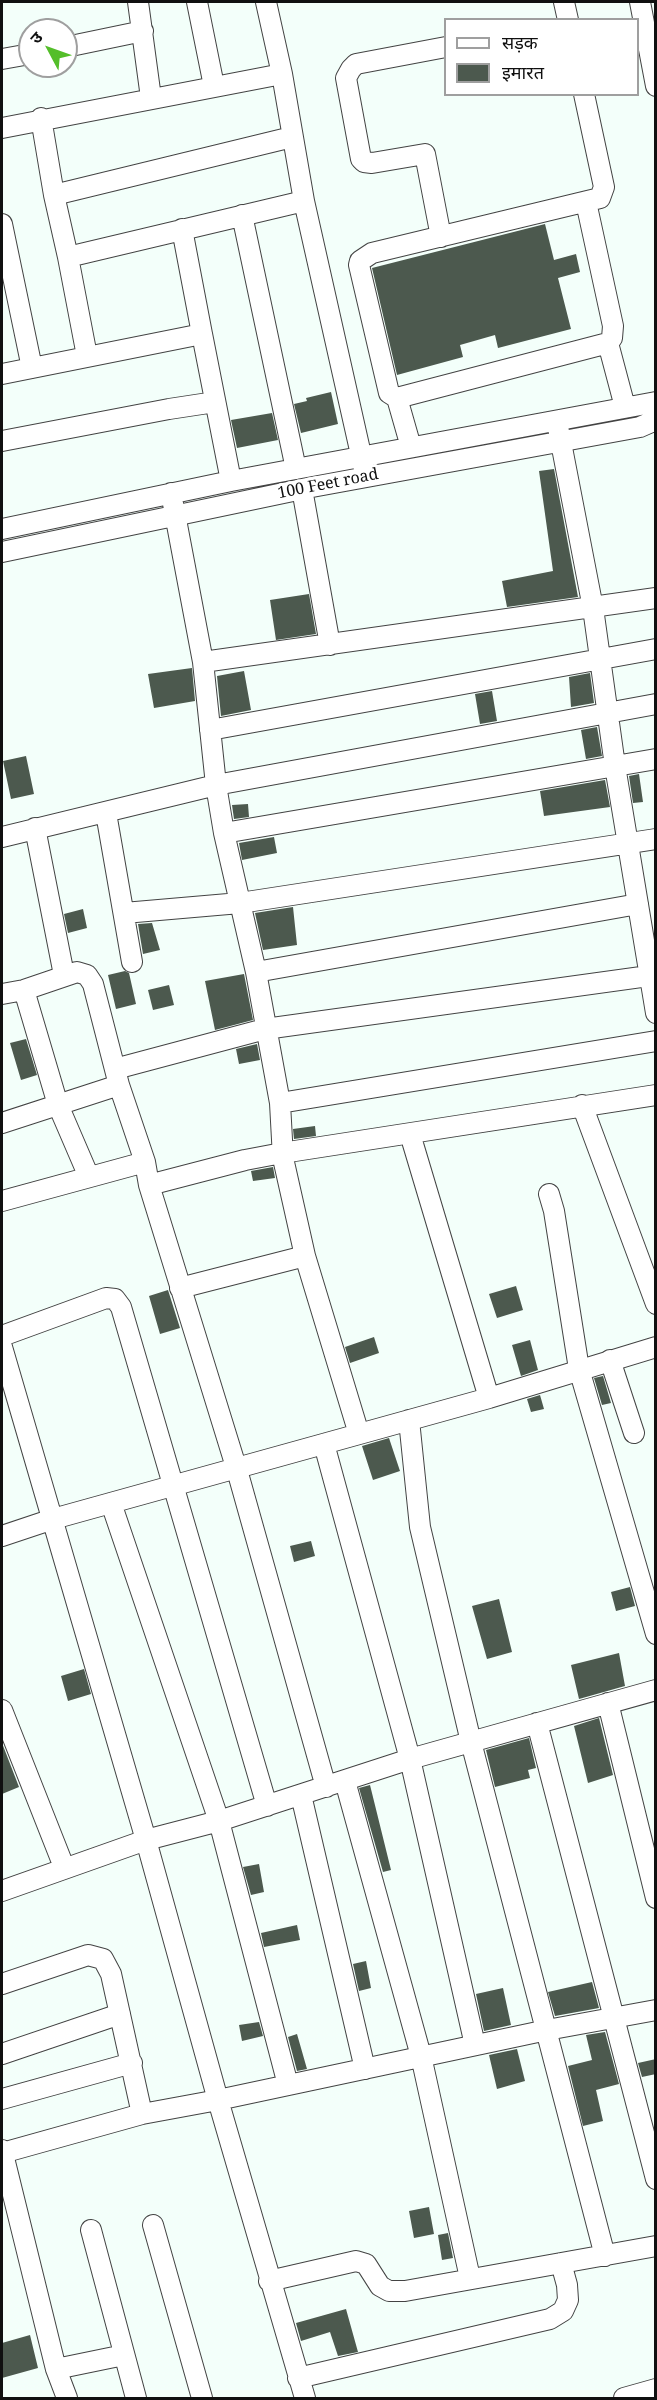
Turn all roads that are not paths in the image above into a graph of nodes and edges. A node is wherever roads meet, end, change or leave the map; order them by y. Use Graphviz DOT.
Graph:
graph roads {
  1 [pos="138,2"];
  2 [pos="197,2"];
  3 [pos="266,2"];
  4 [pos="564,2"];
  5 [pos="640,2"];
  6 [pos="568,18"];
  7 [pos="143,31"];
  8 [pos="78,44"];
  9 [pos="444,47"];
  10 [pos="18,56"];
  11 [pos="2,59"];
  12 [pos="282,74"];
  13 [pos="214,86"];
  14 [pos="656,86"];
  15 [pos="584,96"];
  16 [pos="151,98"];
  17 [pos="41,118"];
  18 [pos="2,128"];
  19 [pos="292,137"];
  20 [pos="54,195"];
  21 [pos="304,201"];
  22 [pos="586,202"];
  23 [pos="242,215"];
  24 [pos="2,224"];
  25 [pos="182,229"];
  26 [pos="441,237"];
  27 [pos="68,257"];
  28 [pos="202,334"];
  29 [pos="608,343"];
  30 [pos="87,356"];
  31 [pos="32,368"];
  32 [pos="2,374"];
  33 [pos="397,398"];
  34 [pos="216,402"];
  35 [pos="656,402"];
  36 [pos="625,407"];
  37 [pos="557,419"];
  38 [pos="656,420"];
  39 [pos="560,440"];
  40 [pos="2,441"];
  41 [pos="411,447"];
  42 [pos="361,457"];
  43 [pos="296,469"];
  44 [pos="366,477"];
  45 [pos="231,481"];
  46 [pos="302,489"];
  47 [pos="171,493"];
  48 [pos="175,516"];
  49 [pos="2,529"];
  50 [pos="2,552"];
  51 [pos="656,598"];
  52 [pos="593,608"];
  53 [pos="330,645"];
  54 [pos="656,649"];
  55 [pos="599,657"];
  56 [pos="202,662"];
  57 [pos="656,704"];
  58 [pos="608,711"];
  59 [pos="210,730"];
  60 [pos="656,759"];
  61 [pos="615,766"];
  62 [pos="216,785"];
  63 [pos="106,813"];
  64 [pos="34,828"];
  65 [pos="224,833"];
  66 [pos="2,837"];
  67 [pos="656,839"];
  68 [pos="628,845"];
  69 [pos="240,903"];
  70 [pos="638,904"];
  71 [pos="124,913"];
  72 [pos="132,962"];
  73 [pos="256,972"];
  74 [pos="64,975"];
  75 [pos="652,976"];
  76 [pos="24,990"];
  77 [pos="2,994"];
  78 [pos="656,1013"];
  79 [pos="265,1029"];
  80 [pos="656,1041"];
  81 [pos="117,1077"];
  82 [pos="656,1095"];
  83 [pos="280,1103"];
  84 [pos="58,1105"];
  85 [pos="582,1105"];
  86 [pos="2,1124"];
  87 [pos="410,1134"];
  88 [pos="282,1152"];
  89 [pos="145,1162"];
  90 [pos="89,1177"];
  91 [pos="150,1185"];
  92 [pos="549,1194"];
  93 [pos="2,1201"];
  94 [pos="305,1256"];
  95 [pos="180,1288"];
  96 [pos="656,1304"];
  97 [pos="2,1336"];
  98 [pos="2,1347"];
  99 [pos="656,1347"];
  100 [pos="610,1360"];
  101 [pos="579,1369"];
  102 [pos="489,1398"];
  103 [pos="409,1420"];
  104 [pos="634,1433"];
  105 [pos="359,1434"];
  106 [pos="324,1444"];
  107 [pos="237,1470"];
  108 [pos="173,1487"];
  109 [pos="111,1503"];
  110 [pos="53,1519"];
  111 [pos="2,1536"];
  112 [pos="656,1634"];
  113 [pos="656,1690"];
  114 [pos="608,1703"];
  115 [pos="2,1710"];
  116 [pos="537,1723"];
  117 [pos="471,1742"];
  118 [pos="410,1759"];
  119 [pos="345,1781"];
  120 [pos="326,1787"];
  121 [pos="301,1795"];
  122 [pos="267,1806"];
  123 [pos="219,1821"];
  124 [pos="146,1840"];
  125 [pos="64,1867"];
  126 [pos="2,1891"];
  127 [pos="656,1898"];
  128 [pos="2,1984"];
  129 [pos="656,2010"];
  130 [pos="120,2014"];
  131 [pos="615,2017"];
  132 [pos="547,2030"];
  133 [pos="475,2045"];
  134 [pos="2,2054"];
  135 [pos="421,2056"];
  136 [pos="132,2064"];
  137 [pos="365,2069"];
  138 [pos="288,2085"];
  139 [pos="2,2099"];
  140 [pos="218,2100"];
  141 [pos="142,2114"];
  142 [pos="2,2151"];
  143 [pos="656,2179"];
  144 [pos="153,2226"];
  145 [pos="91,2230"];
  146 [pos="656,2246"];
  147 [pos="605,2256"];
  148 [pos="561,2263"];
  149 [pos="470,2278"];
  150 [pos="270,2281"];
  151 [pos="124,2355"];
  152 [pos="56,2369"];
  153 [pos="298,2378"];
  154 [pos="656,2389"];
  155 [pos="67,2398"];
  156 [pos="136,2398"];
  157 [pos="202,2398"];
  158 [pos="305,2398"];
  159 [pos="624,2398"];
  1 -- 7 [label="street"];
  2 -- 13 [label="street"];
  3 -- 12 [label="street"];
  4 -- 6 [label="street"];
  5 -- 14 [label="street"];
  7 -- 8 [label="street"];
  7 -- 16 [label="street"];
  9 -- 26 [label="street"];
  10 -- 11 [label="street"];
  12 -- 13 [label="street"];
  12 -- 19 [label="street"];
  13 -- 16 [label="street"];
  15 -- 22 [label="street"];
  16 -- 17 [label="street"];
  17 -- 18 [label="street"];
  17 -- 20 [label="street"];
  19 -- 20 [label="street"];
  19 -- 21 [label="street"];
  20 -- 27 [label="street"];
  21 -- 23 [label="street"];
  21 -- 42 [label="street"];
  22 -- 26 [label="street"];
  22 -- 29 [label="street"];
  23 -- 25 [label="street"];
  23 -- 43 [label="street"];
  24 -- 31 [label="street"];
  25 -- 27 [label="street"];
  25 -- 28 [label="street"];
  26 -- 33 [label="street"];
  27 -- 30 [label="street"];
  28 -- 30 [label="street"];
  28 -- 34 [label="street"];
  29 -- 33 [label="street"];
  29 -- 36 [label="street"];
  30 -- 31 [label="street"];
  31 -- 32 [label="street"];
  33 -- 41 [label="street"];
  34 -- 40 [label="street"];
  34 -- 45 [label="street"];
  35 -- 36 [label="street, 100 Feet road"];
  36 -- 37 [label="street, 100 Feet road"];
  37 -- 39 [label="street"];
  37 -- 41 [label="street, 100 Feet road"];
  38 -- 39 [label="street, 100 Feet road"];
  39 -- 44 [label="street, 100 Feet road"];
  39 -- 52 [label="street"];
  41 -- 42 [label="street, 100 Feet road"];
  42 -- 43 [label="street, 100 Feet road"];
  42 -- 44 [label="street"];
  43 -- 45 [label="street, 100 Feet road"];
  44 -- 46 [label="street, 100 Feet road"];
  45 -- 47 [label="street, 100 Feet road"];
  46 -- 48 [label="street, 100 Feet road"];
  46 -- 53 [label="street"];
  47 -- 48 [label="street"];
  47 -- 49 [label="street, 100 Feet road"];
  48 -- 50 [label="street, 100 Feet road"];
  48 -- 56 [label="street"];
  51 -- 52 [label="street"];
  52 -- 53 [label="street"];
  52 -- 55 [label="street"];
  53 -- 56 [label="street"];
  54 -- 55 [label="street"];
  55 -- 58 [label="street"];
  55 -- 59 [label="street"];
  56 -- 59 [label="street"];
  57 -- 58 [label="street"];
  58 -- 61 [label="street"];
  58 -- 62 [label="street"];
  59 -- 62 [label="street"];
  60 -- 61 [label="street"];
  61 -- 65 [label="street"];
  61 -- 68 [label="street"];
  62 -- 63 [label="street"];
  62 -- 65 [label="street"];
  63 -- 64 [label="street"];
  63 -- 71 [label="street"];
  64 -- 66 [label="street"];
  64 -- 74 [label="street"];
  65 -- 69 [label="street"];
  67 -- 68 [label="street"];
  68 -- 69 [label="street"];
  68 -- 70 [label="street"];
  69 -- 71 [label="street"];
  69 -- 73 [label="street"];
  70 -- 73 [label="street"];
  70 -- 75 [label="street"];
  71 -- 72 [label="street"];
  73 -- 79 [label="street"];
  74 -- 76 [label="street"];
  74 -- 81 [label="street"];
  75 -- 78 [label="street"];
  75 -- 79 [label="street"];
  76 -- 77 [label="street"];
  76 -- 84 [label="street"];
  79 -- 81 [label="street"];
  79 -- 83 [label="street"];
  80 -- 83 [label="street"];
  81 -- 84 [label="street"];
  81 -- 89 [label="street"];
  82 -- 85 [label="street"];
  83 -- 88 [label="street"];
  84 -- 86 [label="street"];
  84 -- 90 [label="street"];
  85 -- 87 [label="street"];
  85 -- 96 [label="street"];
  87 -- 88 [label="street"];
  87 -- 102 [label="street"];
  88 -- 91 [label="street"];
  88 -- 94 [label="street"];
  89 -- 90 [label="street"];
  89 -- 91 [label="street"];
  90 -- 93 [label="street"];
  91 -- 95 [label="street"];
  92 -- 101 [label="street"];
  94 -- 95 [label="street"];
  94 -- 105 [label="street"];
  95 -- 107 [label="street"];
  97 -- 108 [label="street"];
  98 -- 110 [label="street"];
  99 -- 100 [label="street"];
  100 -- 101 [label="street"];
  100 -- 104 [label="street"];
  101 -- 102 [label="street"];
  101 -- 112 [label="street"];
  102 -- 103 [label="street"];
  103 -- 105 [label="street"];
  103 -- 117 [label="street"];
  105 -- 106 [label="street"];
  106 -- 107 [label="street"];
  106 -- 118 [label="street"];
  107 -- 108 [label="street"];
  107 -- 120 [label="street"];
  108 -- 109 [label="street"];
  108 -- 122 [label="street"];
  109 -- 110 [label="street"];
  109 -- 123 [label="street"];
  110 -- 111 [label="street"];
  110 -- 124 [label="street"];
  113 -- 114 [label="street"];
  114 -- 116 [label="street"];
  114 -- 127 [label="street"];
  115 -- 125 [label="street"];
  116 -- 117 [label="street"];
  116 -- 131 [label="street"];
  117 -- 118 [label="street"];
  117 -- 132 [label="street"];
  118 -- 119 [label="street"];
  118 -- 133 [label="street"];
  119 -- 120 [label="street"];
  119 -- 135 [label="street"];
  120 -- 121 [label="street"];
  121 -- 122 [label="street"];
  121 -- 137 [label="street"];
  122 -- 123 [label="street"];
  123 -- 124 [label="street"];
  123 -- 138 [label="street"];
  124 -- 125 [label="street"];
  124 -- 140 [label="street"];
  125 -- 126 [label="street"];
  128 -- 130 [label="street"];
  129 -- 131 [label="street"];
  130 -- 134 [label="street"];
  130 -- 136 [label="street"];
  131 -- 132 [label="street"];
  131 -- 143 [label="street"];
  132 -- 133 [label="street"];
  132 -- 147 [label="street"];
  133 -- 135 [label="street"];
  135 -- 137 [label="street"];
  135 -- 149 [label="street"];
  136 -- 139 [label="street"];
  136 -- 141 [label="street"];
  137 -- 138 [label="street"];
  138 -- 140 [label="street"];
  140 -- 141 [label="street"];
  140 -- 150 [label="street"];
  141 -- 142 [label="street"];
  142 -- 152 [label="street"];
  144 -- 157 [label="street"];
  145 -- 151 [label="street"];
  146 -- 147 [label="street"];
  147 -- 148 [label="street"];
  148 -- 149 [label="street"];
  148 -- 153 [label="street"];
  149 -- 150 [label="street"];
  150 -- 153 [label="street"];
  151 -- 152 [label="street"];
  151 -- 156 [label="street"];
  152 -- 155 [label="street"];
  153 -- 158 [label="street"];
  154 -- 159 [label="street"];
}
